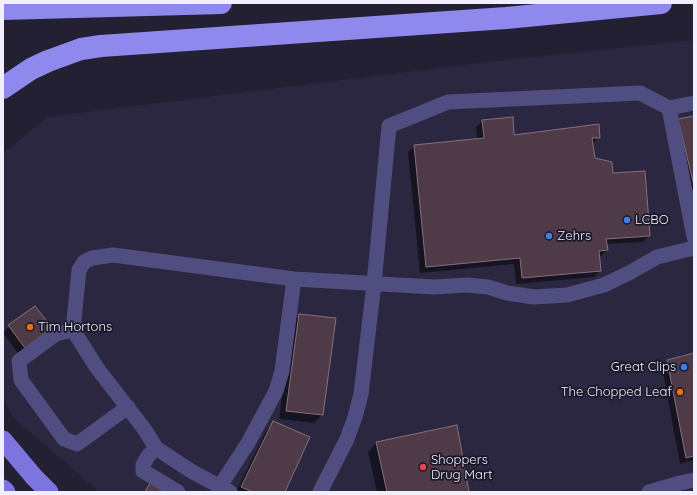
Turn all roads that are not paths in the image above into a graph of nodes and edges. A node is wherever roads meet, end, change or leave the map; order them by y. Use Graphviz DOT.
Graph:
graph roads {
  1 [pos="221,3"];
  2 [pos="660,3"];
  3 [pos="10,10"];
  4 [pos="3,88"];
  5 [pos="694,103"];
  6 [pos="669,108"];
  7 [pos="694,237"];
  8 [pos="694,248"];
  9 [pos="294,279"];
  10 [pos="374,284"];
  11 [pos="73,330"];
  12 [pos="128,407"];
  13 [pos="3,440"];
  14 [pos="156,448"];
  15 [pos="694,480"];
  16 [pos="3,489"];
  17 [pos="225,489"];
  18 [pos="6,492"];
  19 [pos="49,492"];
  20 [pos="178,492"];
  21 [pos="320,492"];
  22 [pos="649,492"];
  1 -- 3 [label="highway"];
  2 -- 4 [label="highway"];
  5 -- 6 [label="lane"];
  6 -- 7 [label="lane"];
  6 -- 10 [label="lane"];
  8 -- 10 [label="lane"];
  9 -- 10 [label="lane"];
  9 -- 11 [label="lane"];
  9 -- 17 [label="lane"];
  10 -- 21 [label="lane"];
  11 -- 12 [label="lane"];
  11 -- 12 [label="lane"];
  12 -- 14 [label="lane"];
  13 -- 19 [label="main road"];
  14 -- 17 [label="lane"];
  14 -- 20 [label="lane"];
  15 -- 22 [label="lane"];
  16 -- 18 [label="main road"];
}
